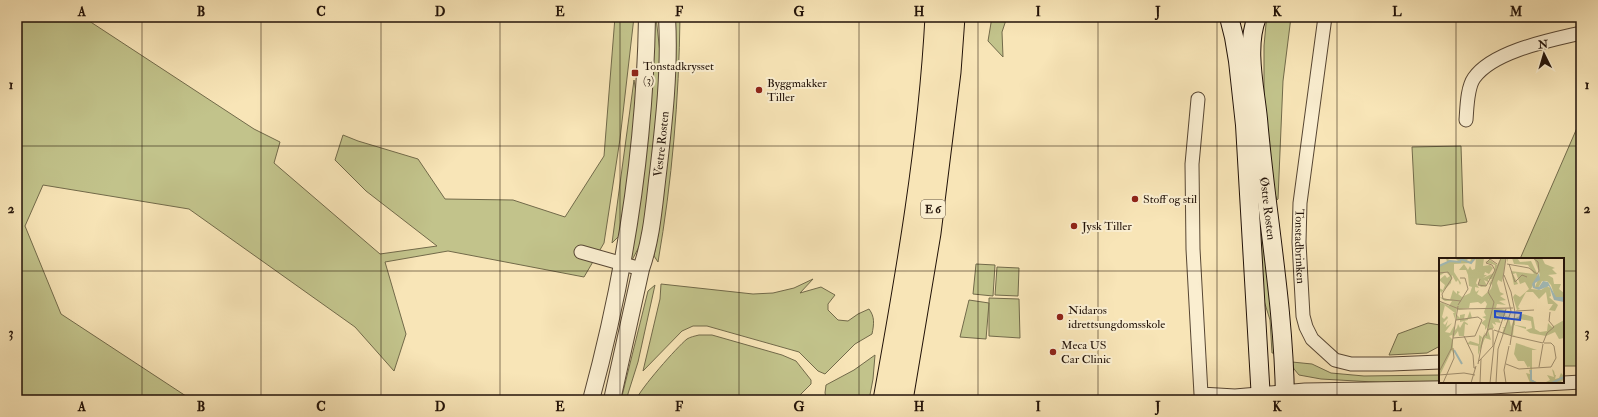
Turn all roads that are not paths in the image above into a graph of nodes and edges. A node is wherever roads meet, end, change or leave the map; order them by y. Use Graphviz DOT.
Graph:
graph roads {
  1 [pos="647,17"];
  2 [pos="667,17"];
  3 [pos="936,17"];
  4 [pos="954,17"];
  5 [pos="1229,17"];
  6 [pos="1257,17"];
  7 [pos="1325,17"];
  8 [pos="1581,33"];
  9 [pos="1198,99"];
  10 [pos="1466,120"];
  11 [pos="581,252"];
  12 [pos="622,262"];
  13 [pos="641,269"];
  14 [pos="1439,362"];
  15 [pos="1581,382"];
  16 [pos="1492,390"];
  17 [pos="1285,396"];
  18 [pos="1261,397"];
  19 [pos="591,400"];
  20 [pos="612,400"];
  21 [pos="884,400"];
  22 [pos="902,400"];
  1 -- 12 [label="street, Vestre Rosten"];
  2 -- 13 [label="street, Vestre Rosten"];
  3 -- 21 [label="highway, E 6"];
  4 -- 22 [label="highway, E 6"];
  5 -- 18 [label="main road, Østre Rosten"];
  6 -- 17 [label="main road, Østre Rosten"];
  7 -- 14 [label="street, Tonstadbrinken"];
  8 -- 10 [label="street"];
  9 -- 18 [label="street"];
  11 -- 12 [label="street"];
  12 -- 13 [label="street"];
  12 -- 19 [label="street, Vestre Rosten"];
  13 -- 20 [label="street, Vestre Rosten"];
  15 -- 16 [label="street"];
  16 -- 17 [label="street"];
  17 -- 18 [label="street"];
}
